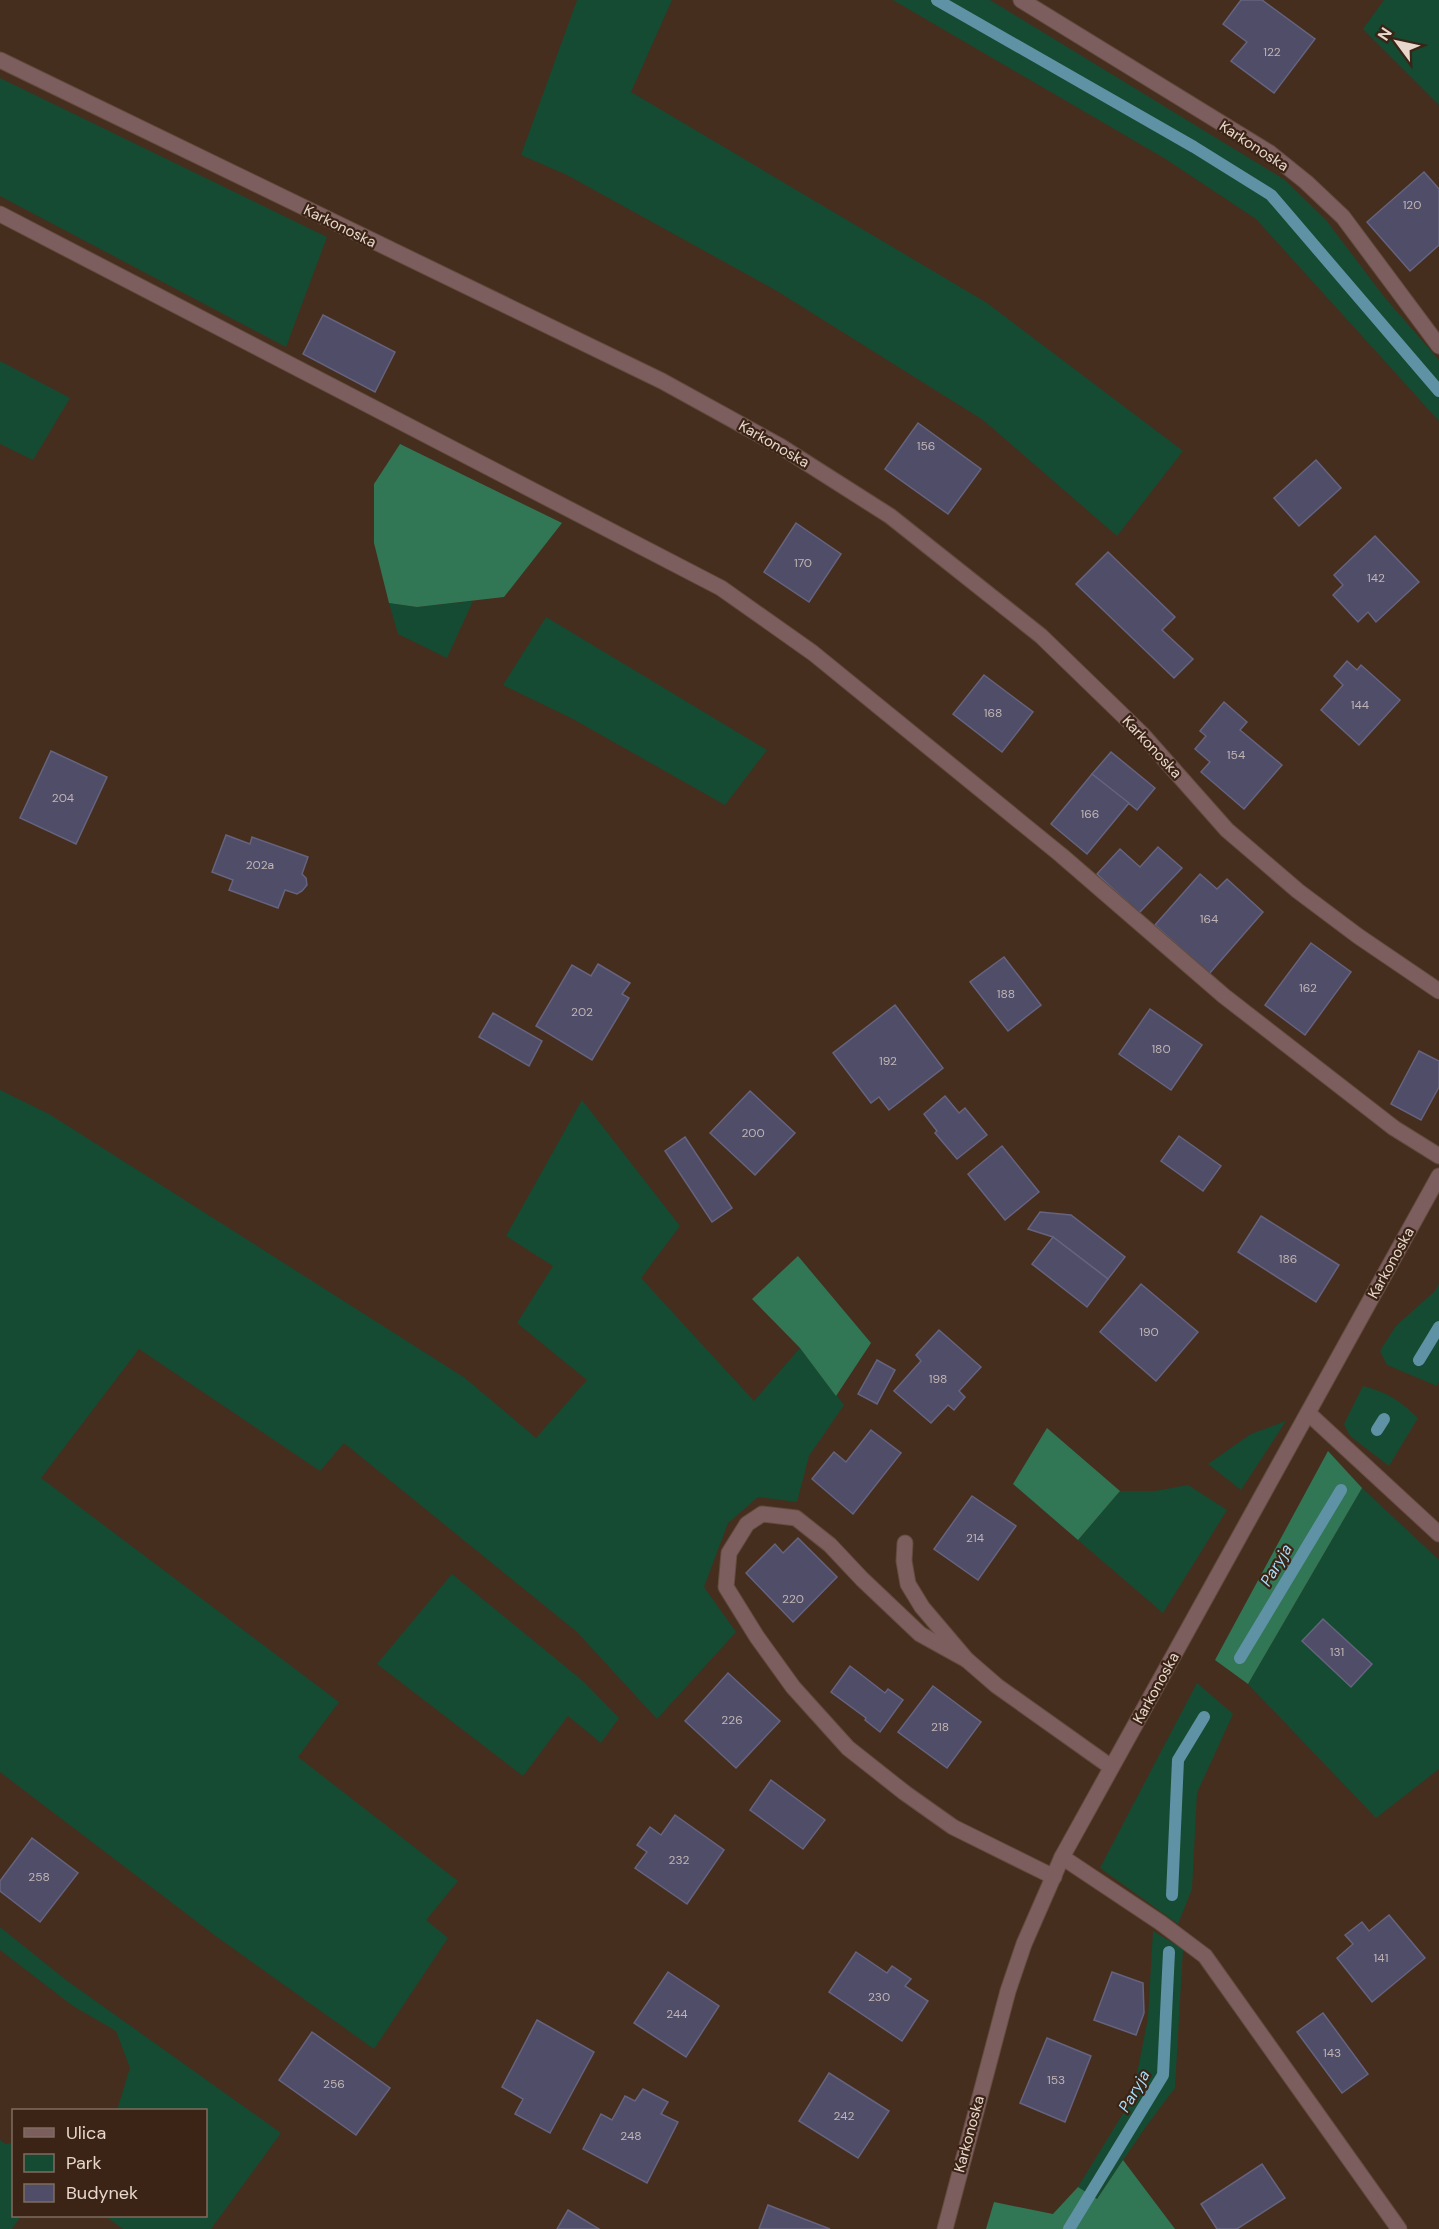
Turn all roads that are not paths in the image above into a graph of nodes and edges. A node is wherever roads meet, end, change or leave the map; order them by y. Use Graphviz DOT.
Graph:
graph roads {
  1 [pos="1021,0"];
  2 [pos="0,60"];
  3 [pos="0,214"];
  4 [pos="1439,345"];
  5 [pos="1439,991"];
  6 [pos="1439,1156"];
  7 [pos="1439,1176"];
  8 [pos="1308,1413"];
  9 [pos="1439,1534"];
  10 [pos="905,1543"];
  11 [pos="968,1660"];
  12 [pos="1111,1767"];
  13 [pos="1062,1857"];
  14 [pos="1054,1877"];
  15 [pos="945,2229"];
  16 [pos="1399,2229"];
  1 -- 4 [label="street, Karkonoska"];
  2 -- 5 [label="street, Karkonoska"];
  3 -- 6 [label="street"];
  7 -- 8 [label="street, Karkonoska"];
  8 -- 9 [label="street"];
  8 -- 12 [label="street, Karkonoska"];
  10 -- 11 [label="street"];
  11 -- 12 [label="street"];
  11 -- 14 [label="street"];
  12 -- 13 [label="street, Karkonoska"];
  13 -- 14 [label="street, Karkonoska"];
  13 -- 16 [label="street"];
  14 -- 15 [label="street, Karkonoska"];
}
